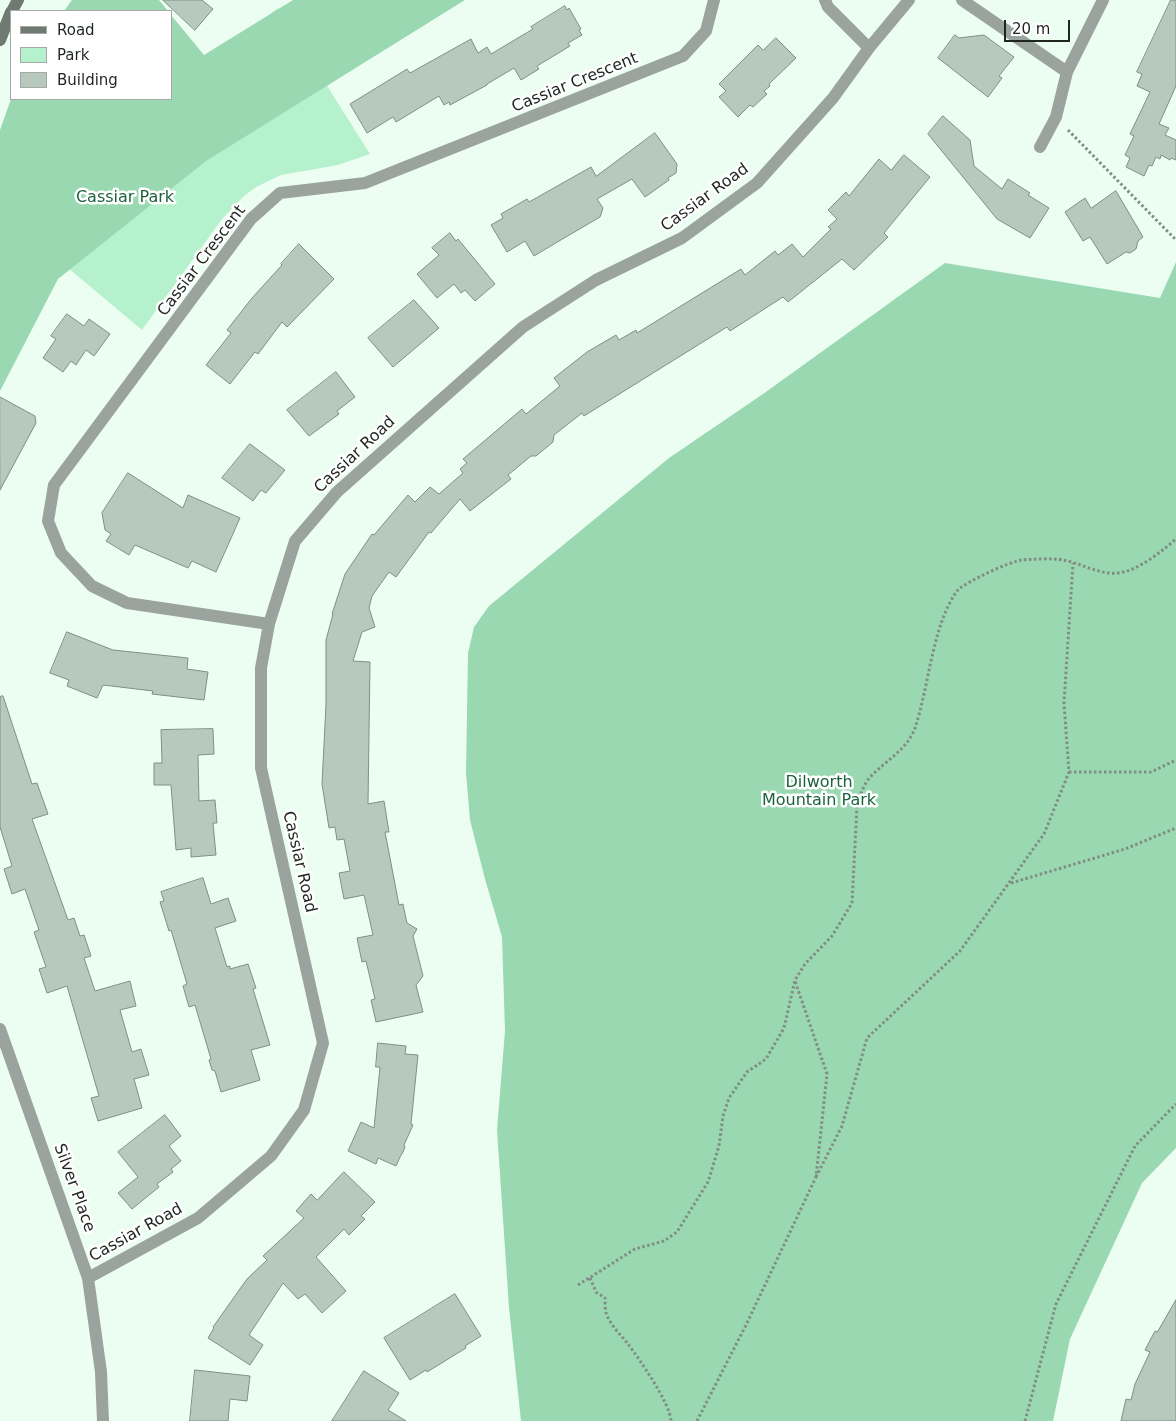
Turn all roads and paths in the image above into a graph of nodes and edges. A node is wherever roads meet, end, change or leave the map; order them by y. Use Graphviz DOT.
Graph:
graph roads {
  1 [pos="714,0"];
  2 [pos="825,0"];
  3 [pos="908,0"];
  4 [pos="962,0"];
  5 [pos="1103,0"];
  6 [pos="10,17"];
  7 [pos="0,40"];
  8 [pos="869,48"];
  9 [pos="1067,72"];
  10 [pos="1056,117"];
  11 [pos="1040,147"];
  12 [pos="1176,240"];
  13 [pos="1176,538"];
  14 [pos="1073,563"];
  15 [pos="269,624"];
  16 [pos="1176,760"];
  17 [pos="1069,772"];
  18 [pos="1176,828"];
  19 [pos="1009,883"];
  20 [pos="795,980"];
  21 [pos="0,1029"];
  22 [pos="1176,1104"];
  23 [pos="816,1177"];
  24 [pos="88,1278"];
  25 [pos="590,1278"];
  26 [pos="578,1285"];
  27 [pos="103,1421"];
  28 [pos="671,1421"];
  29 [pos="697,1421"];
  30 [pos="1025,1421"];
  1 -- 15 [label="street, Cassiar Crescent"];
  2 -- 8 [label="street"];
  3 -- 8 [label="street, Cassiar Road"];
  4 -- 9 [label="street"];
  5 -- 9 [label="street"];
  6 -- 7 [label="street"];
  8 -- 15 [label="street, Cassiar Road"];
  9 -- 10 [label="street"];
  10 -- 11 [label="street"];
  10 -- 12 [label="path"];
  13 -- 14 [label="path"];
  14 -- 17 [label="path"];
  14 -- 20 [label="path"];
  15 -- 24 [label="street, Cassiar Road"];
  16 -- 17 [label="path"];
  17 -- 19 [label="path"];
  18 -- 19 [label="path"];
  19 -- 23 [label="path"];
  20 -- 23 [label="path"];
  20 -- 25 [label="path"];
  21 -- 24 [label="street, Silver Place"];
  22 -- 30 [label="path"];
  23 -- 29 [label="path"];
  24 -- 27 [label="street, Silver Place"];
  25 -- 26 [label="path"];
  25 -- 28 [label="path"];
}
